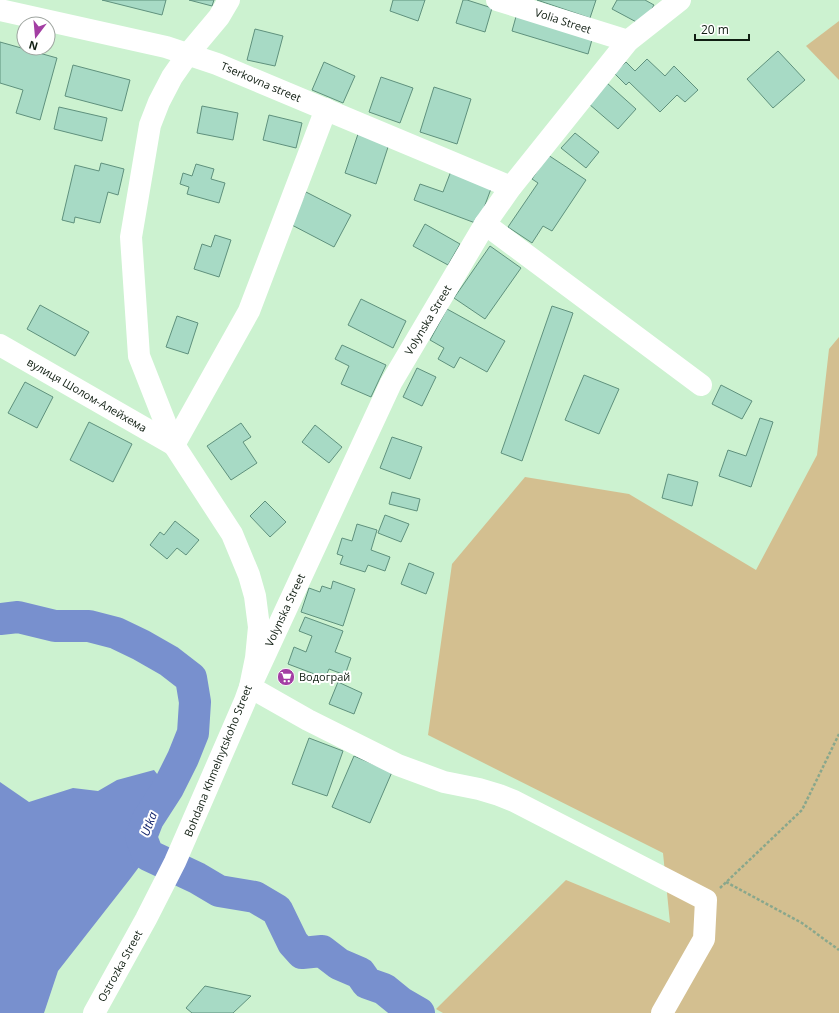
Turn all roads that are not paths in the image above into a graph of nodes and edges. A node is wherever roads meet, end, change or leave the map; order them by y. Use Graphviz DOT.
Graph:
graph roads {
  1 [pos="229,0"];
  2 [pos="498,0"];
  3 [pos="680,0"];
  4 [pos="0,10"];
  5 [pos="628,41"];
  6 [pos="188,54"];
  7 [pos="326,109"];
  8 [pos="511,187"];
  9 [pos="485,224"];
  10 [pos="0,345"];
  11 [pos="701,385"];
  12 [pos="174,445"];
  13 [pos="250,688"];
  14 [pos="146,919"];
  15 [pos="94,1013"];
  16 [pos="662,1013"];
  1 -- 6 [label="street, Bohdana Khmelnytskoho Street"];
  2 -- 5 [label="street, Volia Street"];
  3 -- 5 [label="street, Volynska Street"];
  4 -- 6 [label="street, Tserkovna street"];
  5 -- 8 [label="street, Volynska Street"];
  6 -- 7 [label="street, Tserkovna street"];
  6 -- 12 [label="street, Bohdana Khmelnytskoho Street"];
  7 -- 8 [label="street, Tserkovna street"];
  7 -- 12 [label="street"];
  8 -- 9 [label="street, Volynska Street"];
  9 -- 11 [label="street"];
  9 -- 13 [label="street, Volynska Street"];
  10 -- 12 [label="street, вулиця Шолом-Алейхема"];
  12 -- 13 [label="street, Bohdana Khmelnytskoho Street"];
  13 -- 14 [label="street, Bohdana Khmelnytskoho Street"];
  13 -- 16 [label="street"];
  14 -- 15 [label="street, Ostrozka Street"];
}
